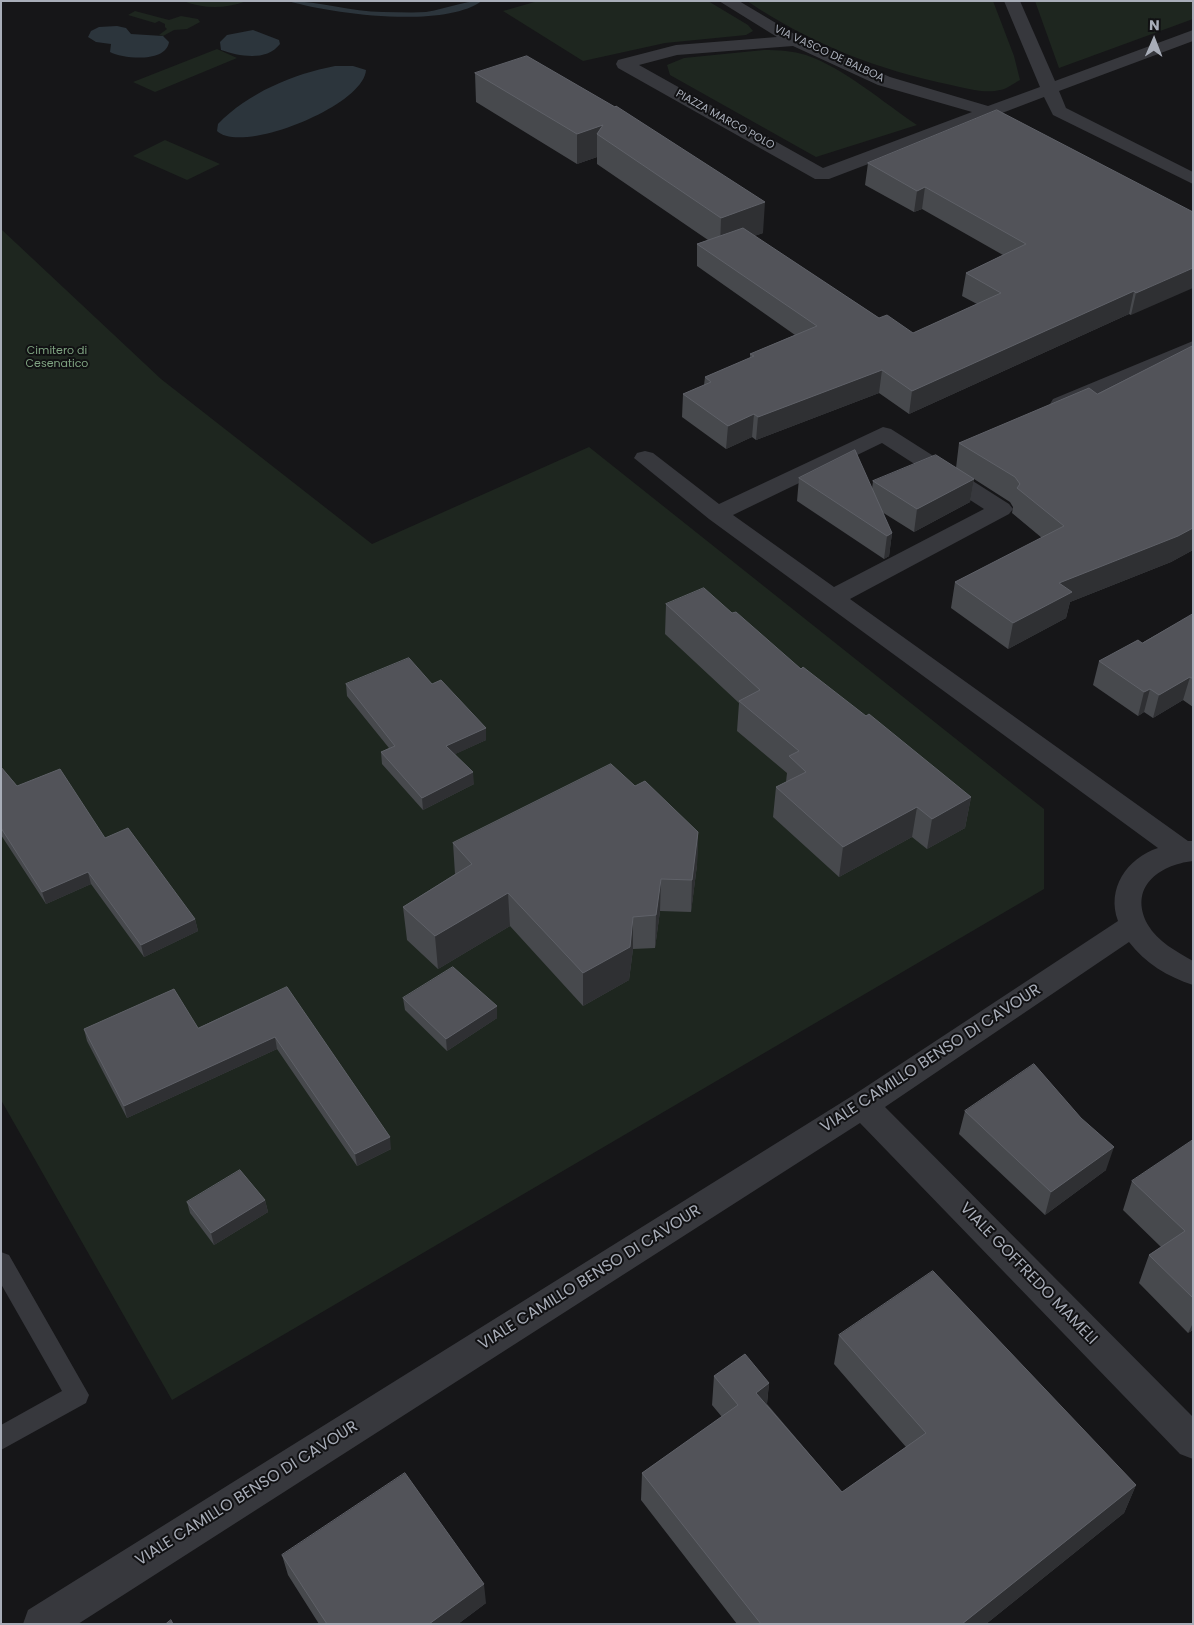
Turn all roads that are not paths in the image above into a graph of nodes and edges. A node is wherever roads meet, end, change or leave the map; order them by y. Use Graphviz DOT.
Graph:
graph roads {
  1 [pos="727,1"];
  2 [pos="1012,1"];
  3 [pos="1193,35"];
  4 [pos="796,41"];
  5 [pos="1049,90"];
  6 [pos="989,112"];
  7 [pos="1193,178"];
  8 [pos="1193,347"];
  9 [pos="1061,404"];
  10 [pos="645,458"];
  11 [pos="717,514"];
  12 [pos="833,598"];
  13 [pos="1187,851"];
  14 [pos="1133,925"];
  15 [pos="1193,974"];
  16 [pos="864,1105"];
  17 [pos="1,1262"];
  18 [pos="1,1438"];
  19 [pos="1193,1442"];
  20 [pos="42,1624"];
  1 -- 4 [label="street, VIA VASCO DE BALBOA"];
  2 -- 5 [label="street"];
  3 -- 5 [label="street"];
  4 -- 6 [label="street, VIA VASCO DE BALBOA"];
  4 -- 6 [label="street, PIAZZA MARCO POLO"];
  5 -- 6 [label="street"];
  5 -- 7 [label="street"];
  8 -- 9 [label="street"];
  10 -- 11 [label="street"];
  11 -- 12 [label="street"];
  11 -- 12 [label="street"];
  12 -- 13 [label="street"];
  13 -- 14 [label="street"];
  14 -- 15 [label="street"];
  14 -- 16 [label="street, VIALE CAMILLO BENSO DI CAVOUR"];
  16 -- 19 [label="street, VIALE GOFFREDO MAMELI"];
  16 -- 20 [label="street, VIALE CAMILLO BENSO DI CAVOUR"];
  17 -- 18 [label="lane"];
}
